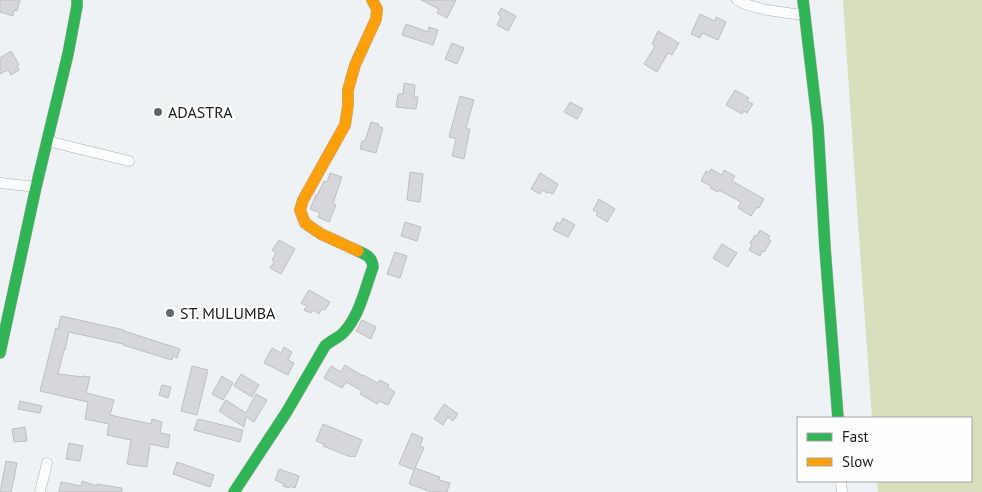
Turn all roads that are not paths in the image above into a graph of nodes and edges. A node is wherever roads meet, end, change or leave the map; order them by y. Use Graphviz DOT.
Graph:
graph roads {
  1 [pos="77,0"];
  2 [pos="372,0"];
  3 [pos="737,0"];
  4 [pos="803,0"];
  5 [pos="804,15"];
  6 [pos="47,142"];
  7 [pos="129,161"];
  8 [pos="0,183"];
  9 [pos="36,187"];
  10 [pos="0,353"];
  11 [pos="838,417"];
  12 [pos="47,463"];
  13 [pos="40,492"];
  14 [pos="234,492"];
  1 -- 6 [label="street"];
  2 -- 14 [label="street"];
  3 -- 5 [label="street"];
  4 -- 5 [label="street"];
  5 -- 11 [label="street"];
  6 -- 7 [label="street"];
  6 -- 9 [label="street"];
  8 -- 9 [label="street"];
  9 -- 10 [label="street"];
  12 -- 13 [label="street"];
}
